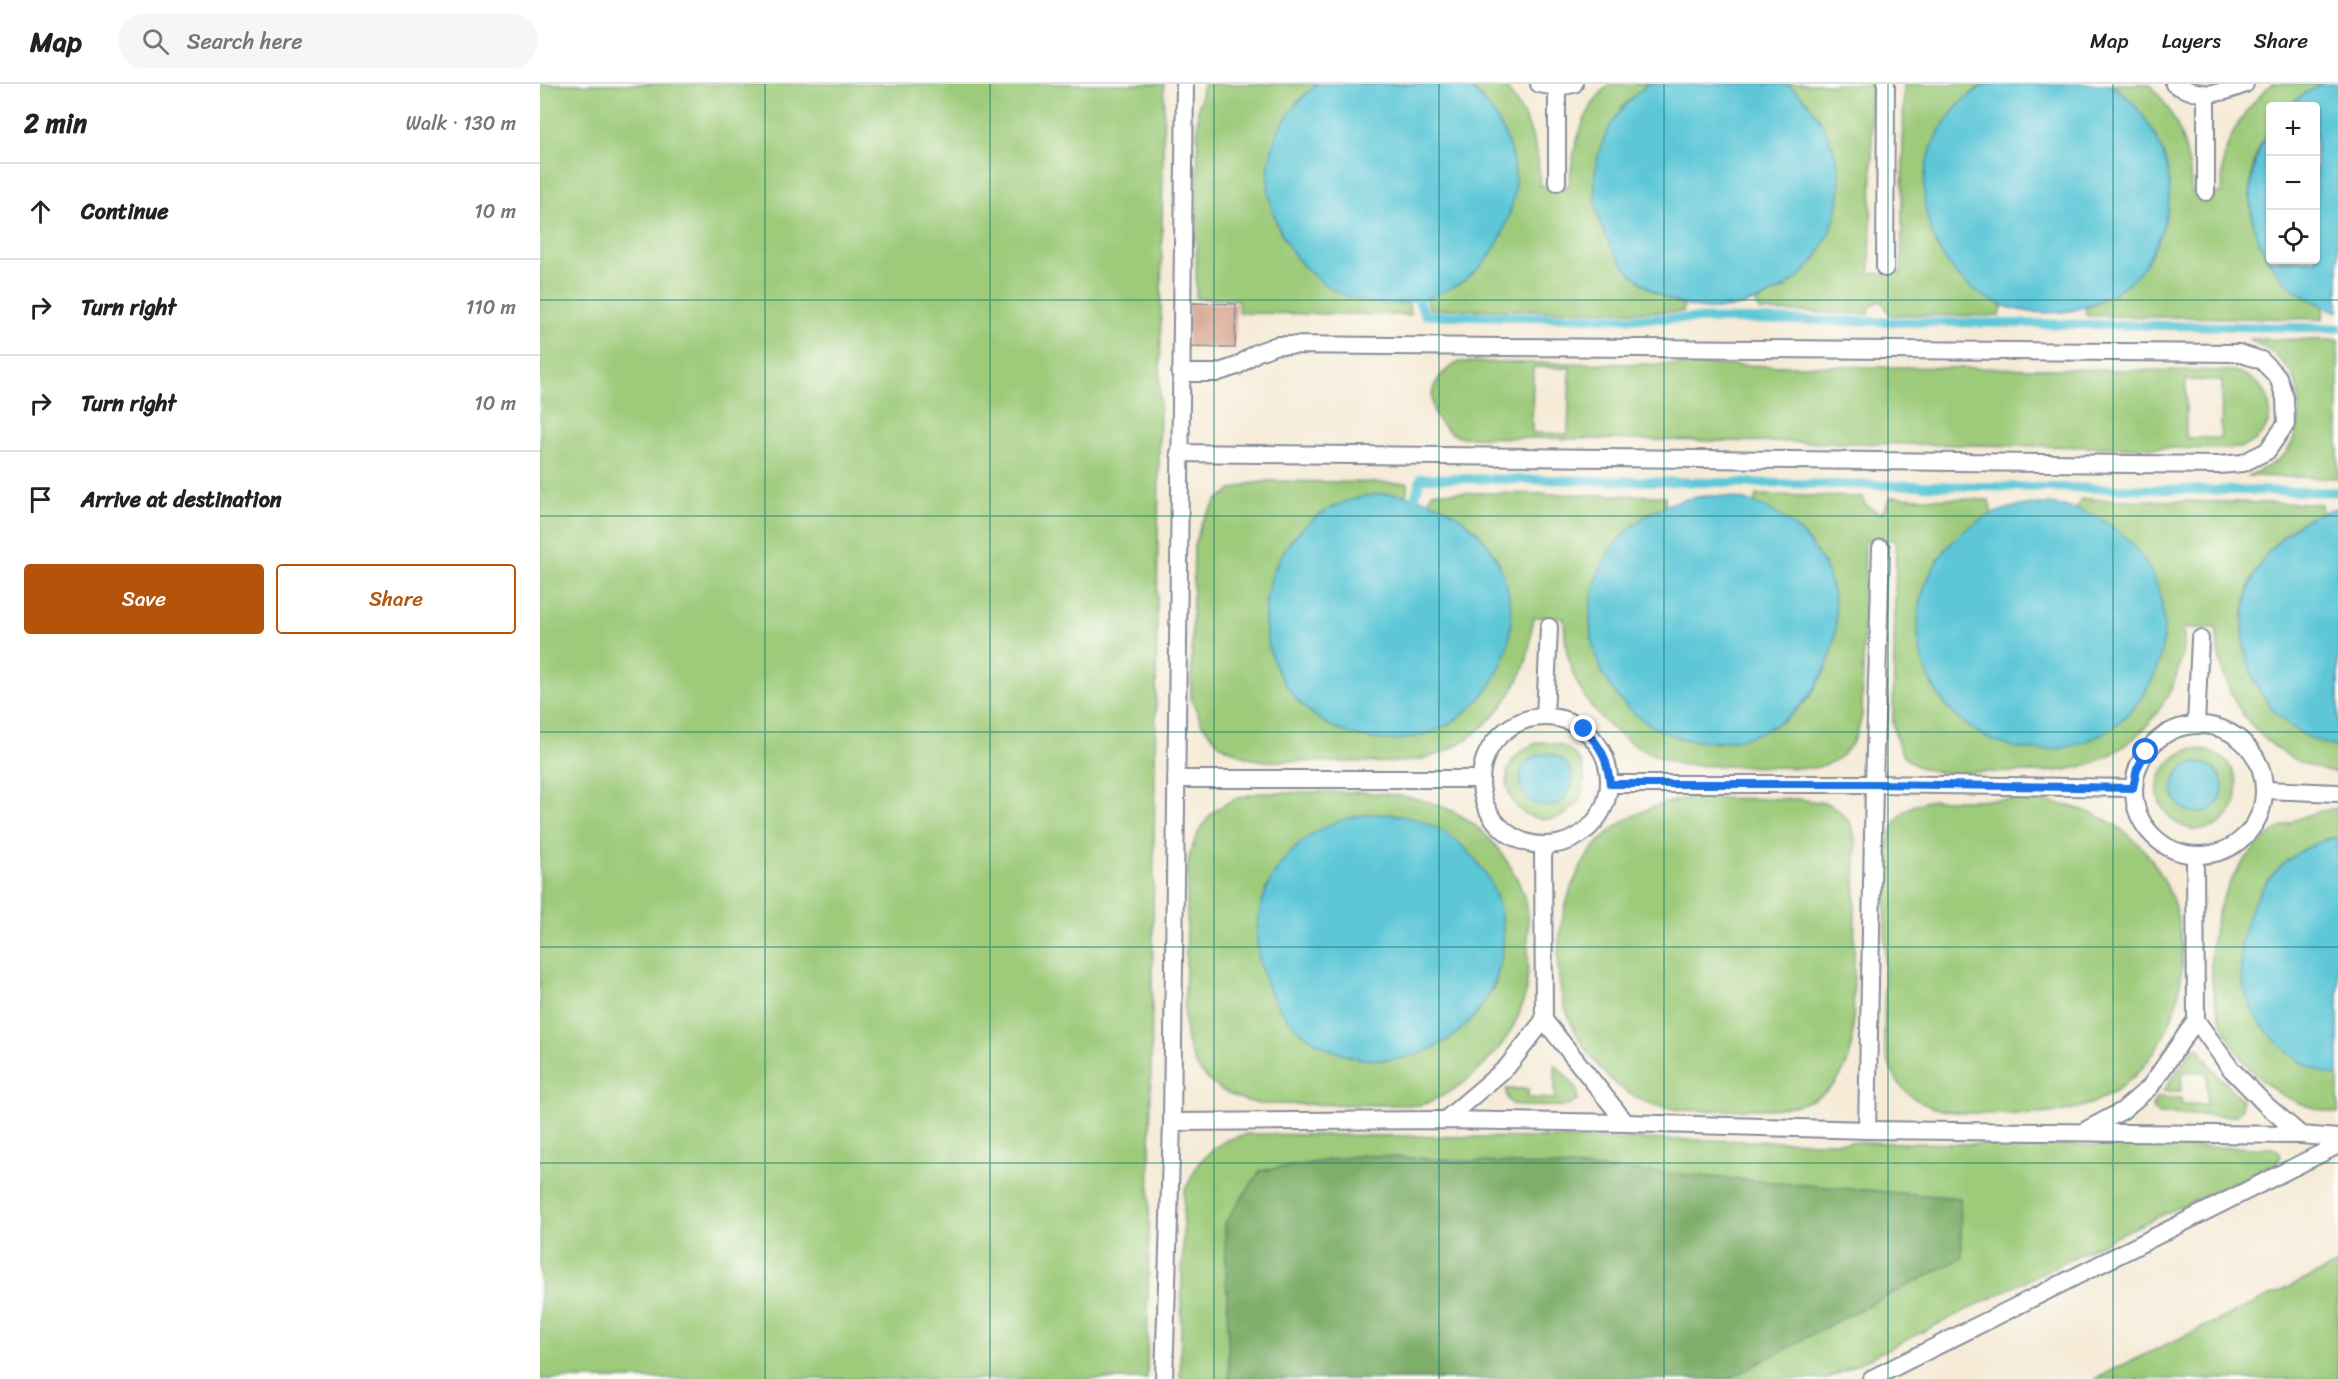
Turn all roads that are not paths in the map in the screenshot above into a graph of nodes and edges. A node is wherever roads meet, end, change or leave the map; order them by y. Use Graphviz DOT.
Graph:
graph roads {
  1 [pos="1185,84"];
  2 [pos="1539,84"];
  3 [pos="1575,84"];
  4 [pos="1886,84"];
  5 [pos="2174,84"];
  6 [pos="2245,84"];
  7 [pos="1557,87"];
  8 [pos="2206,95"];
  9 [pos="1557,182"];
  10 [pos="2206,192"];
  11 [pos="1885,268"];
  12 [pos="1179,373"];
  13 [pos="1179,453"];
  14 [pos="1881,549"];
  15 [pos="1549,627"];
  16 [pos="2200,639"];
  17 [pos="1545,717"];
  18 [pos="2196,725"];
  19 [pos="1176,778"];
  20 [pos="1480,779"];
  21 [pos="1610,784"];
  22 [pos="1874,784"];
  23 [pos="2133,788"];
  24 [pos="2265,790"];
  25 [pos="2338,793"];
  26 [pos="1543,846"];
  27 [pos="2195,856"];
  28 [pos="1544,1020"];
  29 [pos="2196,1020"];
  30 [pos="1445,1120"];
  31 [pos="1172,1122"];
  32 [pos="1626,1123"];
  33 [pos="1867,1130"];
  34 [pos="2084,1131"];
  35 [pos="2301,1135"];
  36 [pos="2338,1138"];
  37 [pos="2338,1145"];
  38 [pos="1164,1379"];
  39 [pos="1871,1379"];
  1 -- 12 [label="lane"];
  2 -- 7 [label="lane"];
  3 -- 7 [label="lane"];
  4 -- 11 [label="lane"];
  5 -- 8 [label="lane"];
  6 -- 8 [label="lane"];
  7 -- 9 [label="lane"];
  8 -- 10 [label="lane"];
  12 -- 13 [label="lane"];
  12 -- 13 [label="lane"];
  13 -- 19 [label="lane"];
  14 -- 22 [label="lane"];
  15 -- 17 [label="lane"];
  16 -- 18 [label="lane"];
  17 -- 20 [label="lane"];
  17 -- 21 [label="lane"];
  18 -- 23 [label="lane"];
  18 -- 24 [label="lane"];
  19 -- 20 [label="lane"];
  19 -- 31 [label="lane"];
  20 -- 26 [label="lane"];
  21 -- 22 [label="lane"];
  21 -- 26 [label="lane"];
  22 -- 23 [label="lane"];
  22 -- 33 [label="lane"];
  23 -- 27 [label="lane"];
  24 -- 25 [label="lane"];
  24 -- 27 [label="lane"];
  26 -- 28 [label="lane"];
  27 -- 29 [label="lane"];
  28 -- 30 [label="lane"];
  28 -- 32 [label="lane"];
  29 -- 34 [label="lane"];
  29 -- 35 [label="lane"];
  30 -- 31 [label="lane"];
  30 -- 32 [label="lane"];
  31 -- 38 [label="lane"];
  32 -- 33 [label="lane"];
  33 -- 34 [label="lane"];
  34 -- 35 [label="lane"];
  35 -- 36 [label="lane"];
  37 -- 39 [label="lane"];
}
